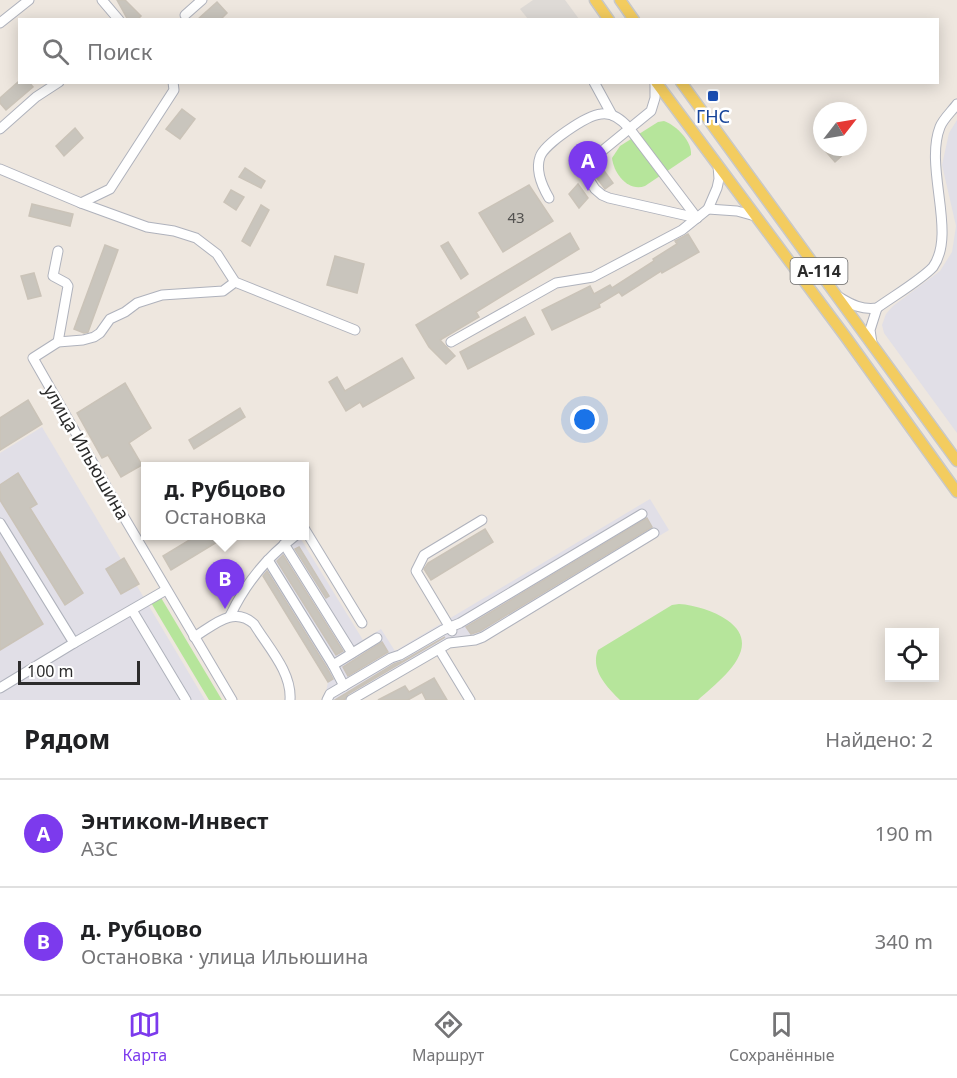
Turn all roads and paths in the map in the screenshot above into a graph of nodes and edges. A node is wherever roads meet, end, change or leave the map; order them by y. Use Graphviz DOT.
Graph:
graph roads {
  1 [pos="29,0"];
  2 [pos="102,0"];
  3 [pos="202,0"];
  4 [pos="595,0"];
  5 [pos="620,0"];
  6 [pos="185,15"];
  7 [pos="117,18"];
  8 [pos="608,18"];
  9 [pos="633,18"];
  10 [pos="0,23"];
  11 [pos="56,84"];
  12 [pos="173,84"];
  13 [pos="595,84"];
  14 [pos="655,84"];
  15 [pos="657,84"];
  16 [pos="682,84"];
  17 [pos="957,104"];
  18 [pos="612,115"];
  19 [pos="629,128"];
  20 [pos="0,129"];
  21 [pos="718,165"];
  22 [pos="0,169"];
  23 [pos="549,198"];
  24 [pos="81,203"];
  25 [pos="708,209"];
  26 [pos="755,216"];
  27 [pos="697,218"];
  28 [pos="58,251"];
  29 [pos="235,282"];
  30 [pos="838,297"];
  31 [pos="877,308"];
  32 [pos="356,330"];
  33 [pos="58,342"];
  34 [pos="451,342"];
  35 [pos="873,343"];
  36 [pos="957,461"];
  37 [pos="957,492"];
  38 [pos="642,514"];
  39 [pos="482,520"];
  40 [pos="0,523"];
  41 [pos="654,533"];
  42 [pos="309,536"];
  43 [pos="290,540"];
  44 [pos="284,544"];
  45 [pos="268,560"];
  46 [pos="166,590"];
  47 [pos="132,610"];
  48 [pos="230,616"];
  49 [pos="362,623"];
  50 [pos="455,626"];
  51 [pos="194,638"];
  52 [pos="377,638"];
  53 [pos="470,641"];
  54 [pos="455,642"];
  55 [pos="74,643"];
  56 [pos="439,649"];
  57 [pos="352,653"];
  58 [pos="333,665"];
  59 [pos="344,686"];
  60 [pos="0,688"];
  61 [pos="186,700"];
  62 [pos="232,700"];
  63 [pos="290,700"];
  64 [pos="327,700"];
  65 [pos="351,700"];
  66 [pos="470,700"];
  1 -- 10 [label="street"];
  2 -- 7 [label="street"];
  3 -- 6 [label="street"];
  4 -- 8 [label="main road"];
  5 -- 9 [label="main road"];
  11 -- 20 [label="street"];
  12 -- 24 [label="street"];
  13 -- 18 [label="street"];
  14 -- 19 [label="street"];
  15 -- 21 [label="main road, А-114"];
  16 -- 30 [label="main road, А-114"];
  17 -- 31 [label="street"];
  18 -- 19 [label="street"];
  18 -- 23 [label="street"];
  19 -- 27 [label="street"];
  19 -- 27 [label="street"];
  21 -- 25 [label="street"];
  21 -- 26 [label="main road, А-114"];
  22 -- 24 [label="street"];
  24 -- 29 [label="street"];
  25 -- 26 [label="street"];
  25 -- 27 [label="street"];
  26 -- 37 [label="main road, А-114"];
  27 -- 34 [label="street"];
  28 -- 33 [label="street"];
  29 -- 32 [label="street"];
  29 -- 33 [label="street"];
  30 -- 31 [label="street"];
  30 -- 35 [label="main road, А-114"];
  31 -- 35 [label="street"];
  33 -- 46 [label="street, улица Ильюшина"];
  35 -- 36 [label="main road, А-114"];
  38 -- 50 [label="street"];
  39 -- 50 [label="street"];
  40 -- 55 [label="street"];
  41 -- 53 [label="street"];
  42 -- 49 [label="street"];
  43 -- 44 [label="street"];
  44 -- 45 [label="street"];
  44 -- 57 [label="street"];
  45 -- 48 [label="street"];
  45 -- 58 [label="street"];
  46 -- 47 [label="street"];
  46 -- 51 [label="street, улица Ильюшина"];
  47 -- 55 [label="street"];
  47 -- 61 [label="street"];
  48 -- 51 [label="street"];
  48 -- 63 [label="street"];
  50 -- 53 [label="street"];
  50 -- 54 [label="street"];
  50 -- 59 [label="street"];
  51 -- 62 [label="street, улица Ильюшина"];
  52 -- 57 [label="street"];
  53 -- 54 [label="street"];
  54 -- 56 [label="street"];
  55 -- 60 [label="street"];
  56 -- 65 [label="street"];
  56 -- 66 [label="street"];
  57 -- 58 [label="street"];
  58 -- 59 [label="street"];
  59 -- 64 [label="street"];
}
